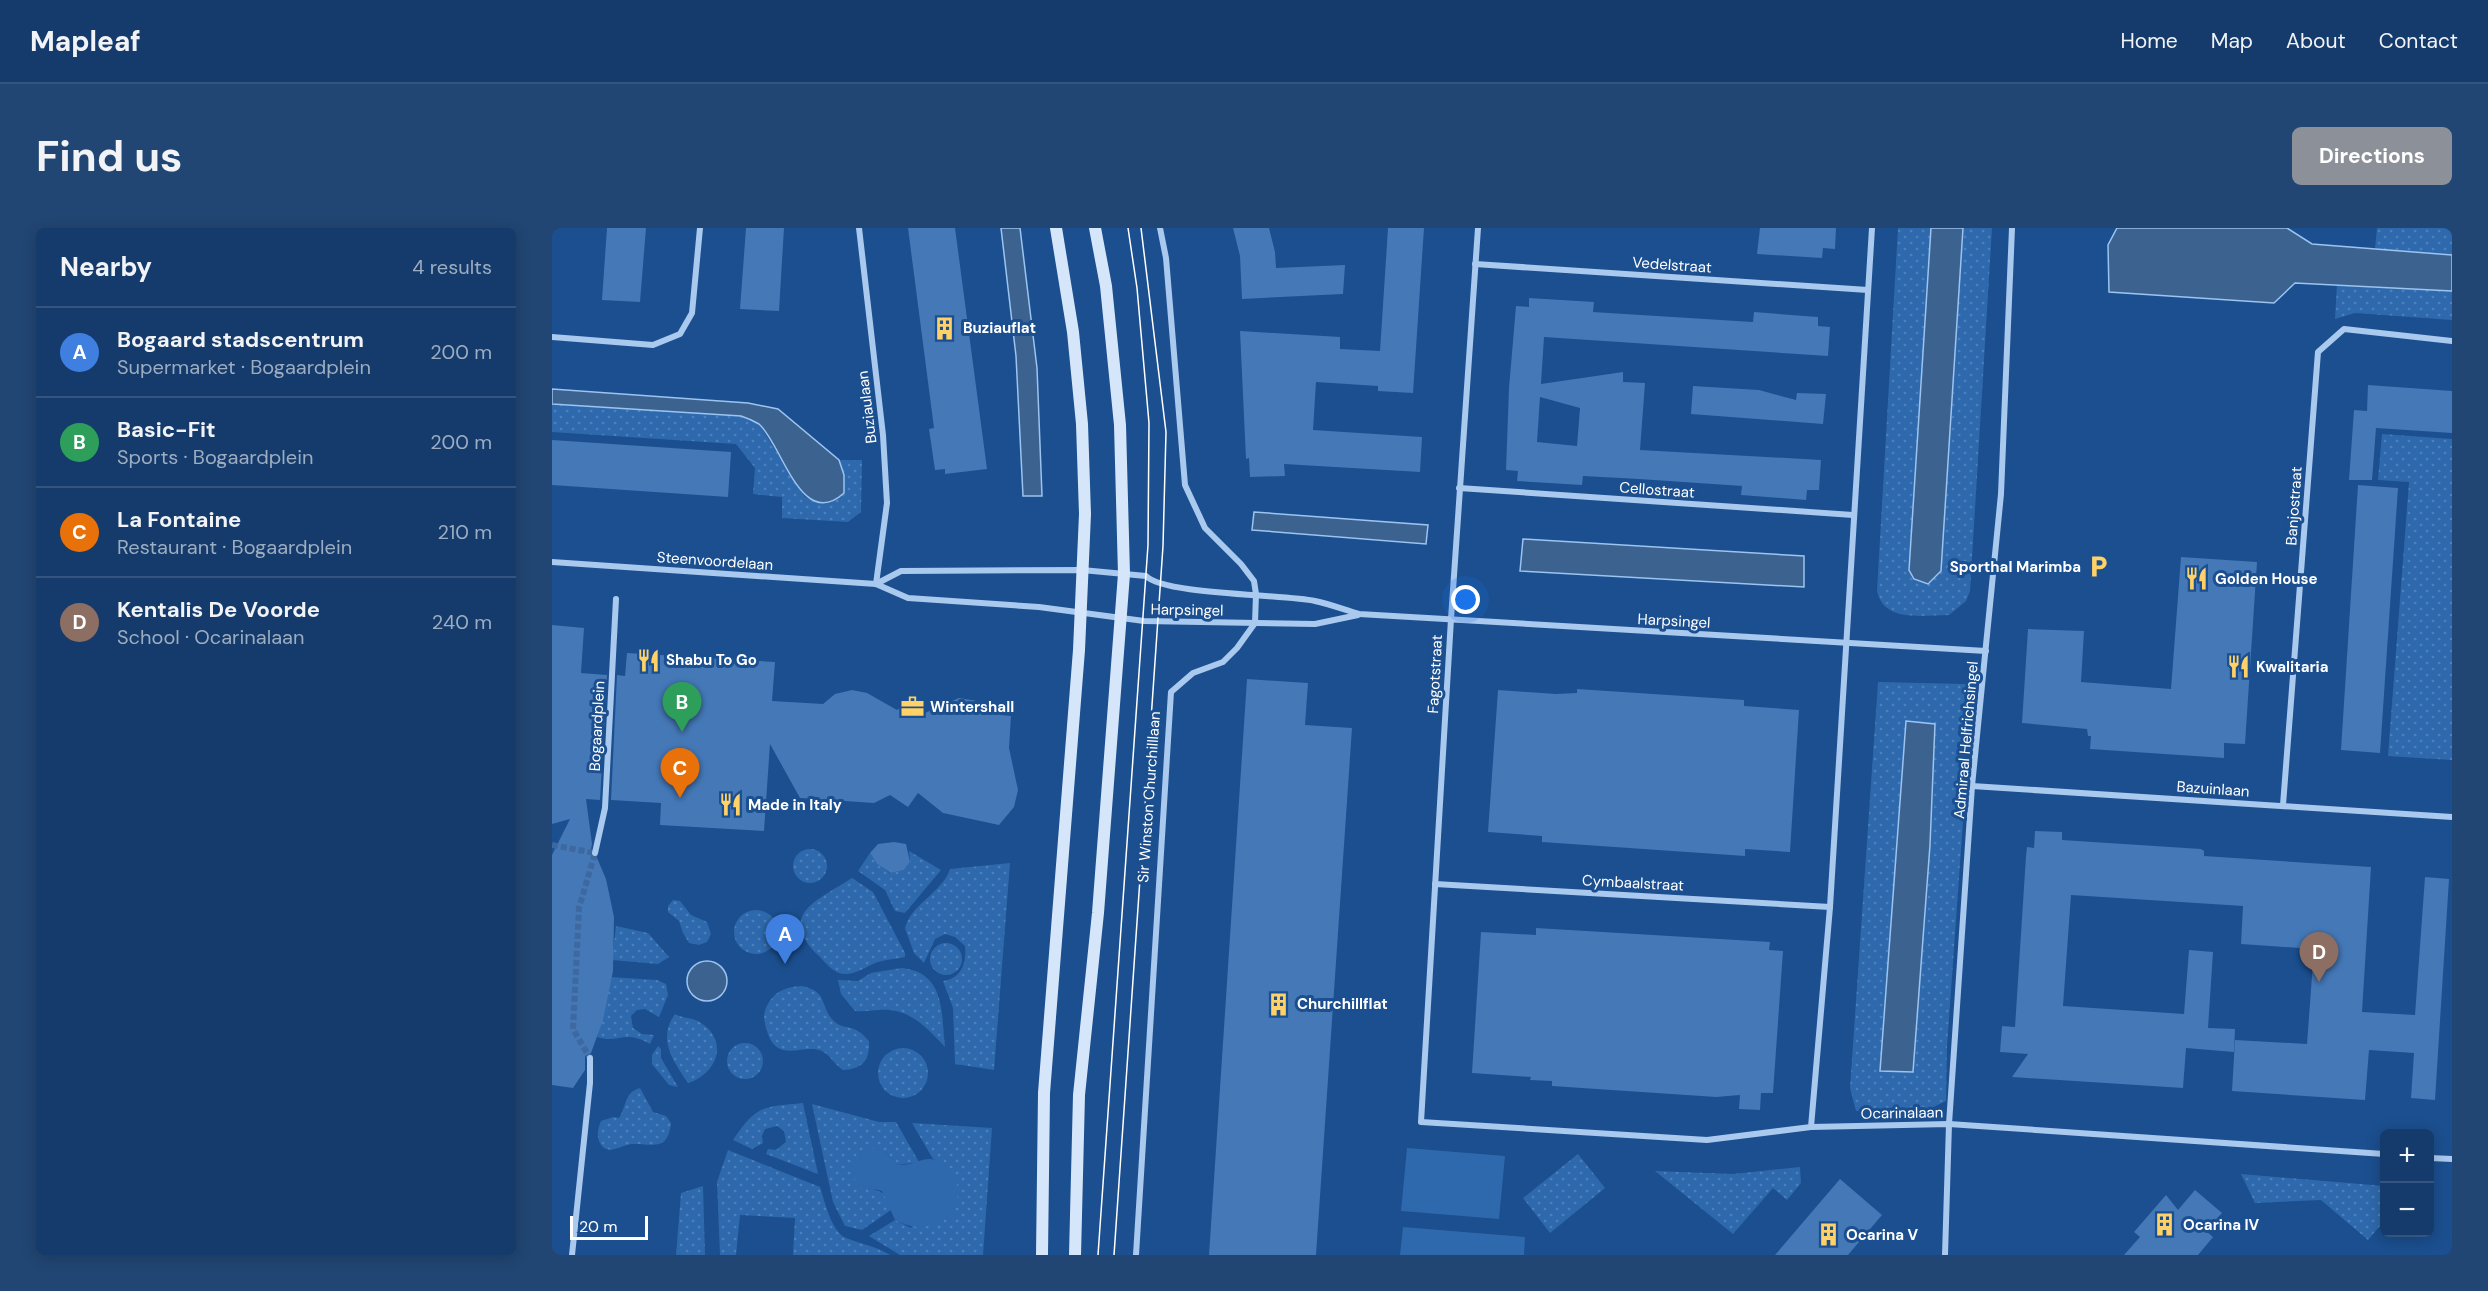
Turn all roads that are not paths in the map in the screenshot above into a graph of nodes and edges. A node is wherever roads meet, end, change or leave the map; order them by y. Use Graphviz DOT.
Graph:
graph roads {
  1 [pos="700,228"];
  2 [pos="859,228"];
  3 [pos="1056,228"];
  4 [pos="1095,228"];
  5 [pos="1160,228"];
  6 [pos="1478,228"];
  7 [pos="1872,228"];
  8 [pos="2012,228"];
  9 [pos="1475,264"];
  10 [pos="1868,290"];
  11 [pos="552,337"];
  12 [pos="2452,341"];
  13 [pos="1460,488"];
  14 [pos="1853,515"];
  15 [pos="552,562"];
  16 [pos="1082,570"];
  17 [pos="1124,574"];
  18 [pos="876,584"];
  19 [pos="1256,594"];
  20 [pos="616,599"];
  21 [pos="1081,613"];
  22 [pos="1359,614"];
  23 [pos="1451,619"];
  24 [pos="1120,620"];
  25 [pos="1255,622"];
  26 [pos="1845,642"];
  27 [pos="1986,651"];
  28 [pos="1972,786"];
  29 [pos="2283,805"];
  30 [pos="2452,818"];
  31 [pos="595,854"];
  32 [pos="1435,884"];
  33 [pos="1830,907"];
  34 [pos="590,1058"];
  35 [pos="1421,1122"];
  36 [pos="1949,1124"];
  37 [pos="1811,1127"];
  38 [pos="2380,1154"];
  39 [pos="2434,1158"];
  40 [pos="2452,1160"];
  41 [pos="572,1255"];
  42 [pos="1042,1255"];
  43 [pos="1075,1255"];
  44 [pos="1136,1255"];
  45 [pos="1945,1255"];
  1 -- 11 [label="street"];
  2 -- 18 [label="street, Buziaulaan"];
  3 -- 16 [label="street"];
  4 -- 17 [label="street"];
  5 -- 19 [label="street"];
  6 -- 9 [label="street, Fagotstraat"];
  7 -- 10 [label="street"];
  8 -- 27 [label="street, Admiraal Helfrichsingel"];
  9 -- 10 [label="street, Vedelstraat"];
  9 -- 13 [label="street, Fagotstraat"];
  10 -- 14 [label="street"];
  12 -- 29 [label="street, Banjostraat"];
  13 -- 14 [label="street, Cellostraat"];
  13 -- 23 [label="street, Fagotstraat"];
  14 -- 26 [label="street"];
  15 -- 18 [label="street, Steenvoordelaan"];
  16 -- 17 [label="street, Steenvoordelaan"];
  16 -- 18 [label="street, Steenvoordelaan"];
  16 -- 21 [label="street"];
  17 -- 19 [label="street, Harpsingel"];
  17 -- 24 [label="street"];
  18 -- 21 [label="street, Steenvoordelaan"];
  19 -- 22 [label="street, Harpsingel"];
  19 -- 25 [label="street"];
  20 -- 31 [label="street, Bogaardplein"];
  21 -- 24 [label="street, Steenvoordelaan"];
  21 -- 42 [label="street"];
  22 -- 23 [label="street, Harpsingel"];
  22 -- 25 [label="street, Harpsingel"];
  23 -- 26 [label="street, Harpsingel"];
  23 -- 32 [label="street, Fagotstraat"];
  24 -- 25 [label="street, Harpsingel"];
  24 -- 43 [label="street"];
  25 -- 44 [label="street, Sir Winston Churchilllaan"];
  26 -- 27 [label="street, Harpsingel"];
  26 -- 33 [label="street"];
  27 -- 28 [label="street, Admiraal Helfrichsingel"];
  28 -- 29 [label="street, Bazuinlaan"];
  28 -- 36 [label="street, Admiraal Helfrichsingel"];
  29 -- 30 [label="street, Bazuinlaan"];
  32 -- 33 [label="street, Cymbaalstraat"];
  32 -- 35 [label="street, Fagotstraat"];
  33 -- 37 [label="street"];
  34 -- 41 [label="street"];
  35 -- 37 [label="street, Ocarinalaan"];
  36 -- 37 [label="street, Ocarinalaan"];
  36 -- 38 [label="street, Ocarinalaan"];
  36 -- 45 [label="street, Admiraal Helfrichsingel"];
  39 -- 40 [label="street"];
}
